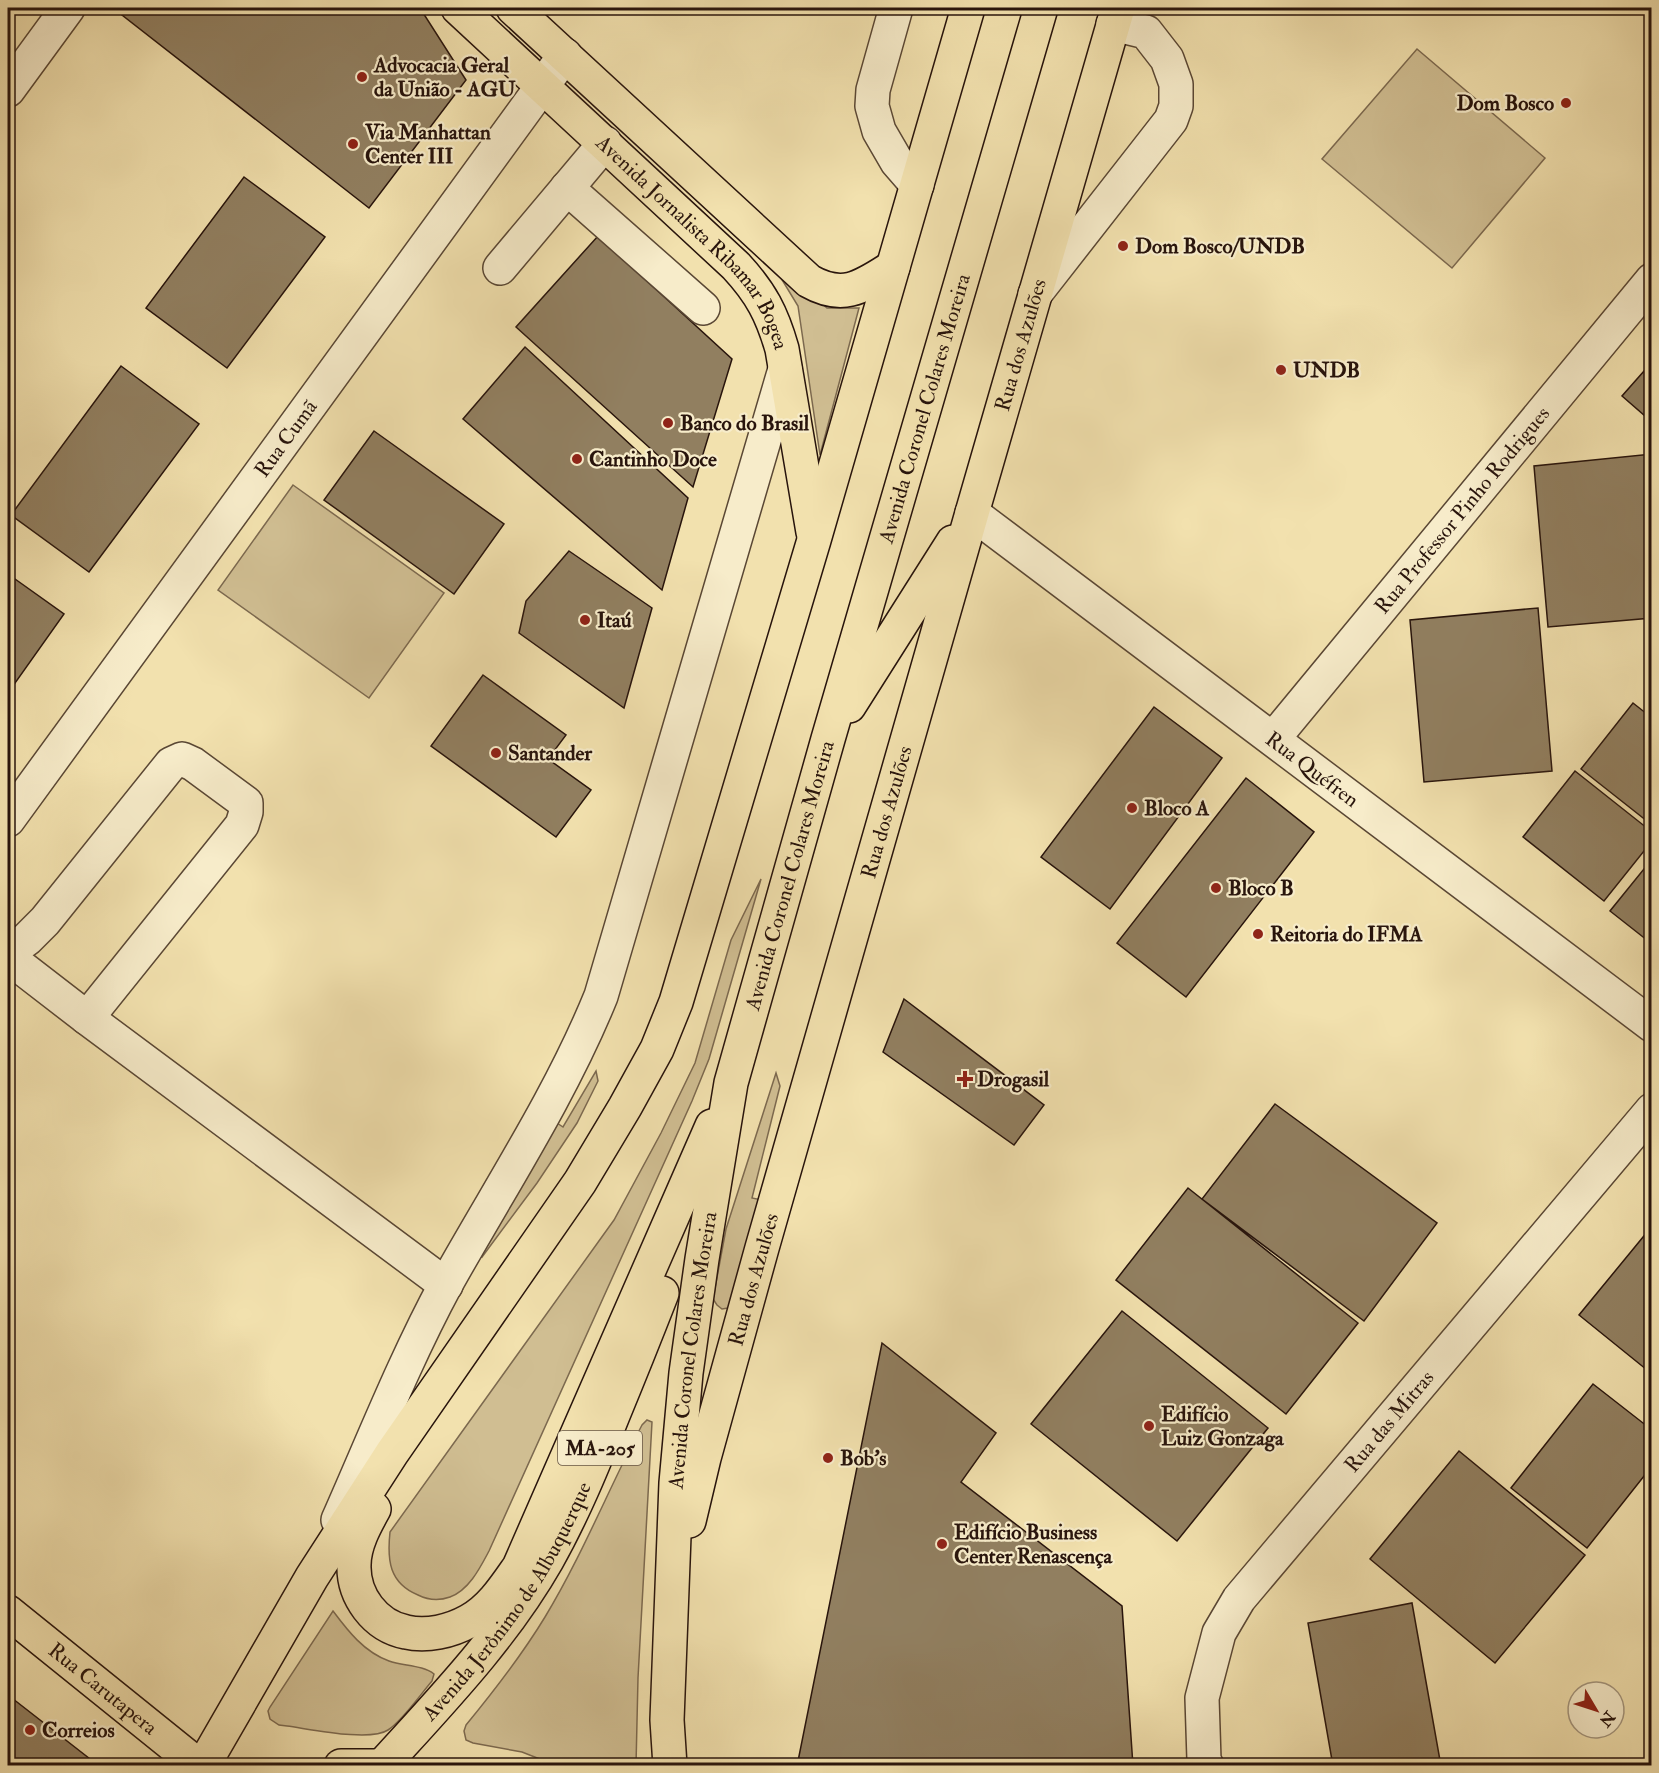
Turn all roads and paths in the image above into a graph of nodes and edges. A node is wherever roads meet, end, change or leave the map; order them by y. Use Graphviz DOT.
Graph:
graph roads {
  1 [pos="68,8"];
  2 [pos="458,8"];
  3 [pos="513,8"];
  4 [pos="896,8"];
  5 [pos="968,8"];
  6 [pos="1041,8"];
  7 [pos="1116,16"];
  8 [pos="1150,20"];
  9 [pos="565,55"];
  10 [pos="542,86"];
  11 [pos="8,90"];
  12 [pos="605,143"];
  13 [pos="916,185"];
  14 [pos="567,188"];
  15 [pos="893,267"];
  16 [pos="500,268"];
  17 [pos="1652,280"];
  18 [pos="1035,294"];
  19 [pos="703,308"];
  20 [pos="785,369"];
  21 [pos="972,513"];
  22 [pos="814,540"];
  23 [pos="828,739"];
  24 [pos="1273,739"];
  25 [pos="8,820"];
  26 [pos="8,955"];
  27 [pos="87,1018"];
  28 [pos="1652,1025"];
  29 [pos="731,1083"];
  30 [pos="1652,1110"];
  31 [pos="580,1182"];
  32 [pos="446,1285"];
  33 [pos="312,1577"];
  34 [pos="8,1612"];
  35 [pos="670,1620"];
  36 [pos="382,1765"];
  37 [pos="201,1766"];
  38 [pos="341,1766"];
  39 [pos="390,1766"];
  40 [pos="670,1766"];
  41 [pos="1207,1766"];
  1 -- 11 [label="street"];
  2 -- 10 [label="main road, Avenida Jornalista Ribamar Bogea"];
  3 -- 9 [label="main road, Avenida Jornalista Ribamar Bogea"];
  4 -- 13 [label="street"];
  5 -- 13 [label="main road"];
  6 -- 23 [label="main road, Avenida Coronel Colares Moreira"];
  7 -- 8 [label="street"];
  7 -- 18 [label="main road, Rua dos Azulões"];
  8 -- 18 [label="street"];
  9 -- 10 [label="street, Rua Cumã"];
  9 -- 15 [label="main road, Avenida Jornalista Ribamar Bogea"];
  10 -- 12 [label="main road, Avenida Jornalista Ribamar Bogea"];
  10 -- 25 [label="street, Rua Cumã"];
  12 -- 14 [label="street"];
  12 -- 20 [label="main road, Avenida Jornalista Ribamar Bogea"];
  13 -- 15 [label="main road"];
  14 -- 16 [label="street"];
  14 -- 19 [label="street"];
  15 -- 22 [label="main road"];
  17 -- 24 [label="street, Rua Professor Pinho Rodrigues"];
  18 -- 21 [label="main road, Rua dos Azulões"];
  20 -- 22 [label="main road, Avenida Jornalista Ribamar Bogea"];
  20 -- 32 [label="street"];
  21 -- 23 [label="main road"];
  21 -- 24 [label="street, Rua Quéfren"];
  21 -- 35 [label="main road, Rua dos Azulões"];
  22 -- 31 [label="main road"];
  23 -- 29 [label="main road, Avenida Coronel Colares Moreira"];
  24 -- 28 [label="street, Rua Quéfren"];
  26 -- 27 [label="street"];
  26 -- 27 [label="street"];
  27 -- 32 [label="street"];
  29 -- 31 [label="main road"];
  29 -- 35 [label="main road, Avenida Coronel Colares Moreira"];
  29 -- 36 [label="main road, Avenida Jerônimo de Albuquerque / MA-205"];
  30 -- 41 [label="street, Rua das Mitras"];
  31 -- 33 [label="main road"];
  32 -- 33 [label="street"];
  33 -- 37 [label="main road"];
  34 -- 37 [label="main road, Rua Carutapera"];
  35 -- 40 [label="main road, Avenida Coronel Colares Moreira"];
  36 -- 38 [label="main road"];
  36 -- 39 [label="main road"];
}
